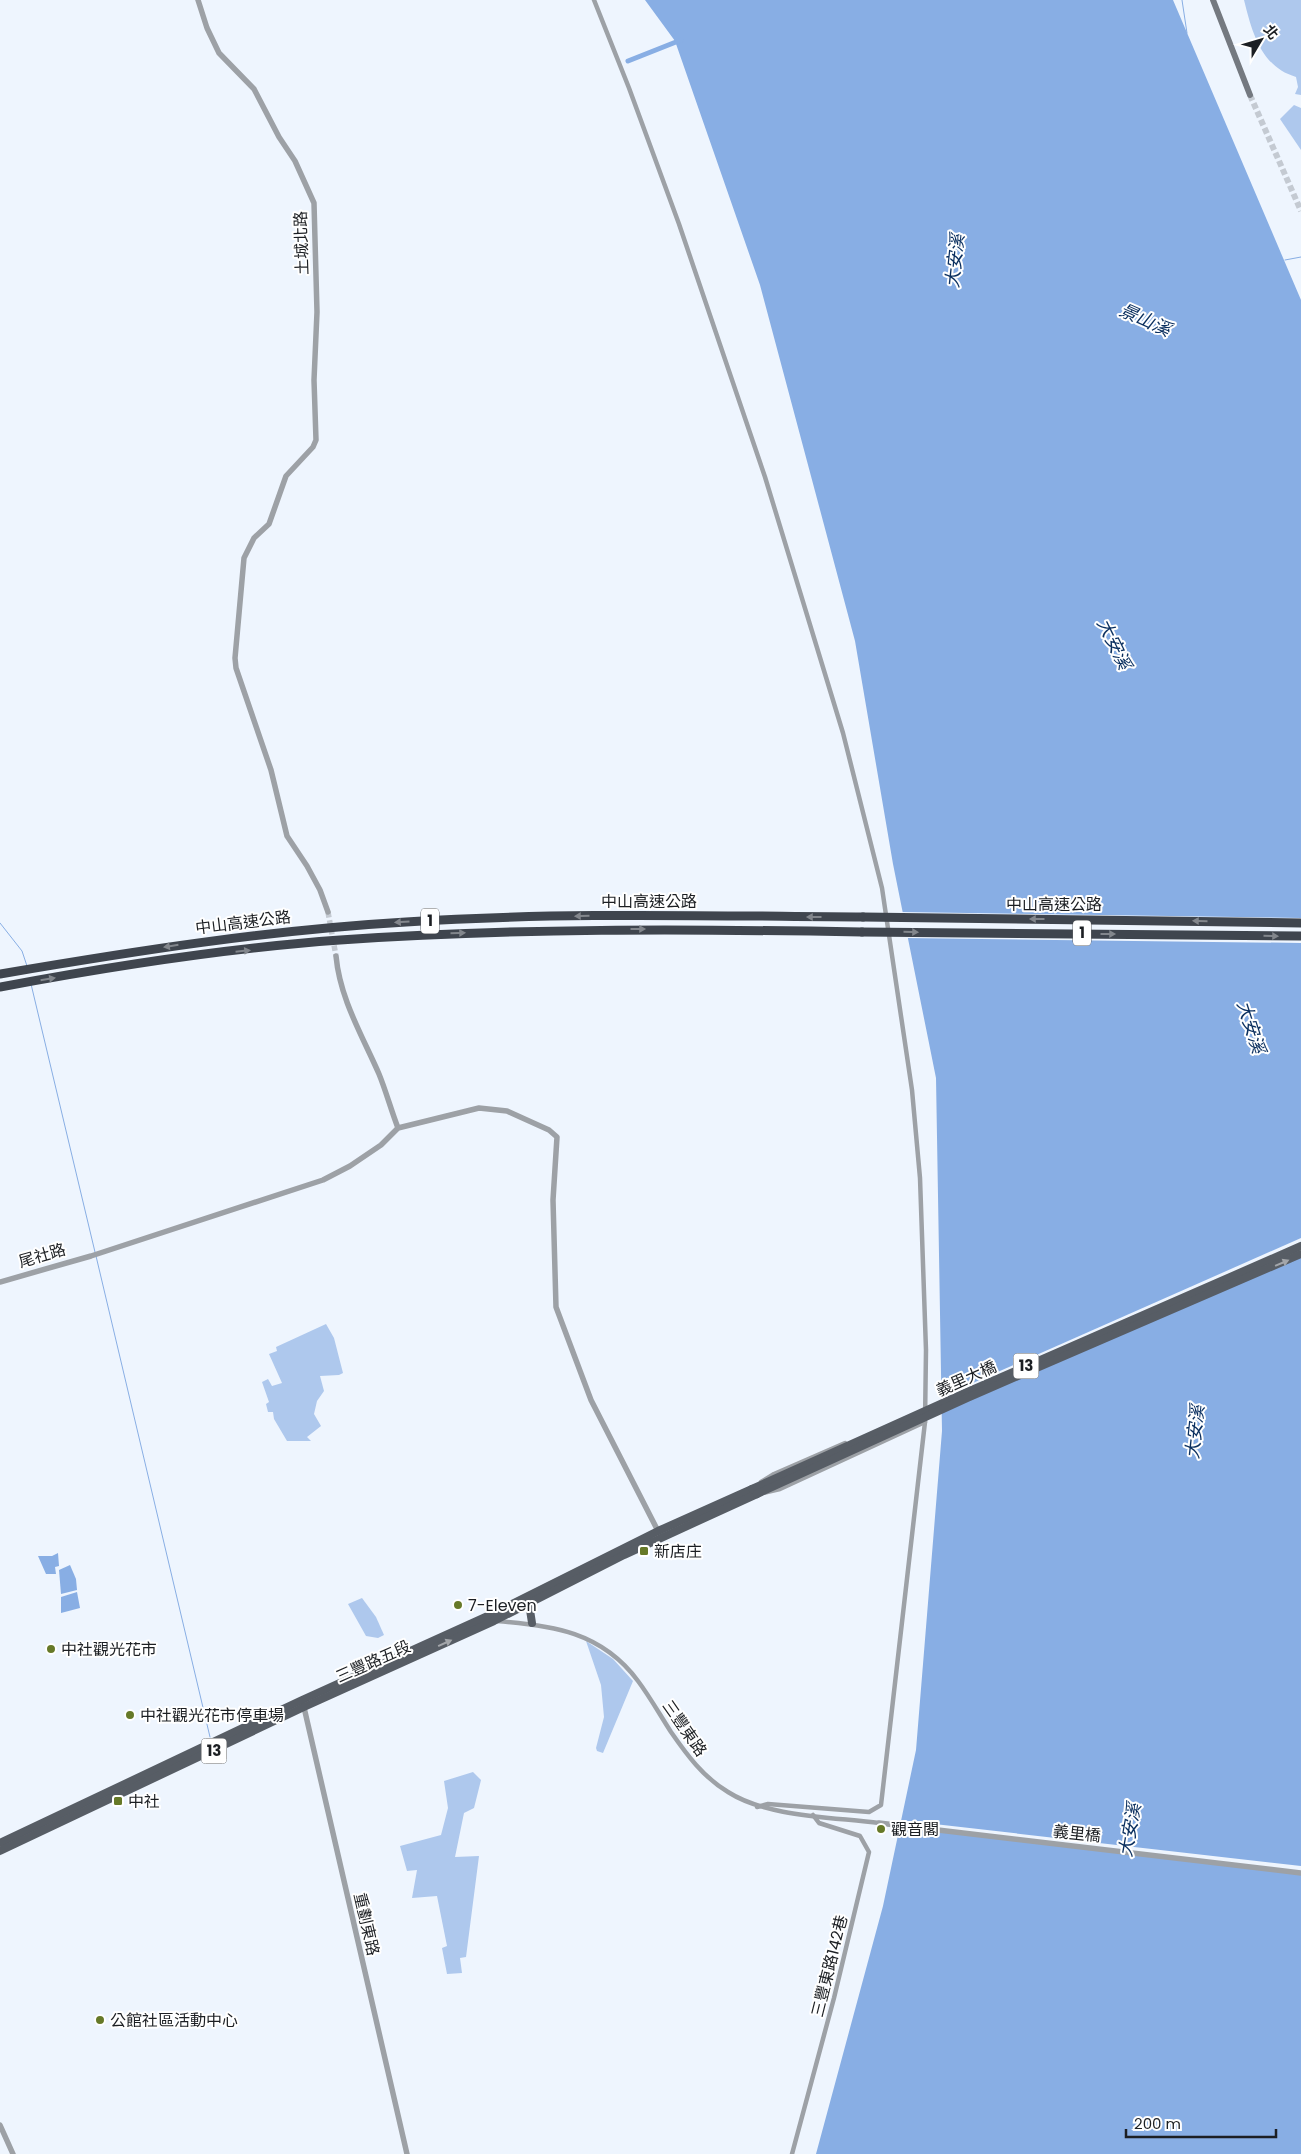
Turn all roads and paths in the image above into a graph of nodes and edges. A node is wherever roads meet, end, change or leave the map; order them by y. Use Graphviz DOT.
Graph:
graph roads {
  1 [pos="198,0"];
  2 [pos="594,0"];
  3 [pos="1213,0"];
  4 [pos="1250,95"];
  5 [pos="328,912"];
  6 [pos="1301,923"];
  7 [pos="1301,936"];
  8 [pos="336,956"];
  9 [pos="0,974"];
  10 [pos="0,987"];
  11 [pos="398,1128"];
  12 [pos="1301,1246"];
  13 [pos="1301,1254"];
  14 [pos="0,1282"];
  15 [pos="926,1407"];
  16 [pos="925,1422"];
  17 [pos="755,1492"];
  18 [pos="660,1534"];
  19 [pos="533,1602"];
  20 [pos="492,1618"];
  21 [pos="532,1623"];
  22 [pos="303,1704"];
  23 [pos="757,1807"];
  24 [pos="814,1815"];
  25 [pos="879,1823"];
  26 [pos="0,1843"];
  27 [pos="0,1850"];
  28 [pos="1301,1873"];
  29 [pos="0,2125"];
  30 [pos="13,2154"];
  31 [pos="407,2154"];
  32 [pos="792,2154"];
  1 -- 5 [label="street, 土城北路"];
  2 -- 15 [label="street"];
  3 -- 4 [label="main road"];
  6 -- 9 [label="highway, 中山高速公路 / 1, one-way, bridge"];
  10 -- 7 [label="highway, 中山高速公路 / 1, one-way, bridge"];
  8 -- 11 [label="street"];
  11 -- 14 [label="street, 尾社路"];
  11 -- 18 [label="street"];
  12 -- 17 [label="main road, 義里大橋 / 13, bridge"];
  17 -- 13 [label="main road, 義里大橋 / 13, one-way, bridge"];
  15 -- 16 [label="street"];
  15 -- 17 [label="street"];
  16 -- 17 [label="street"];
  16 -- 23 [label="street"];
  17 -- 18 [label="main road, 三豐路五段 / 13"];
  18 -- 19 [label="main road, 三豐路五段 / 13"];
  18 -- 20 [label="main road, 三豐路五段 / 13"];
  19 -- 20 [label="main road, 三豐路五段 / 13"];
  19 -- 21 [label="main road"];
  20 -- 21 [label="street, 三豐東路"];
  20 -- 22 [label="main road, 三豐路五段 / 13"];
  21 -- 23 [label="street, 三豐東路"];
  22 -- 26 [label="main road, 三豐路五段 / 13"];
  22 -- 27 [label="main road, 三豐路五段 / 13"];
  22 -- 31 [label="street, 重劃東路"];
  23 -- 24 [label="street, 三豐東路"];
  24 -- 25 [label="street, 三豐東路"];
  24 -- 32 [label="street, 三豐東路142巷"];
  25 -- 28 [label="street, 義里橋"];
  29 -- 30 [label="street"];
}
